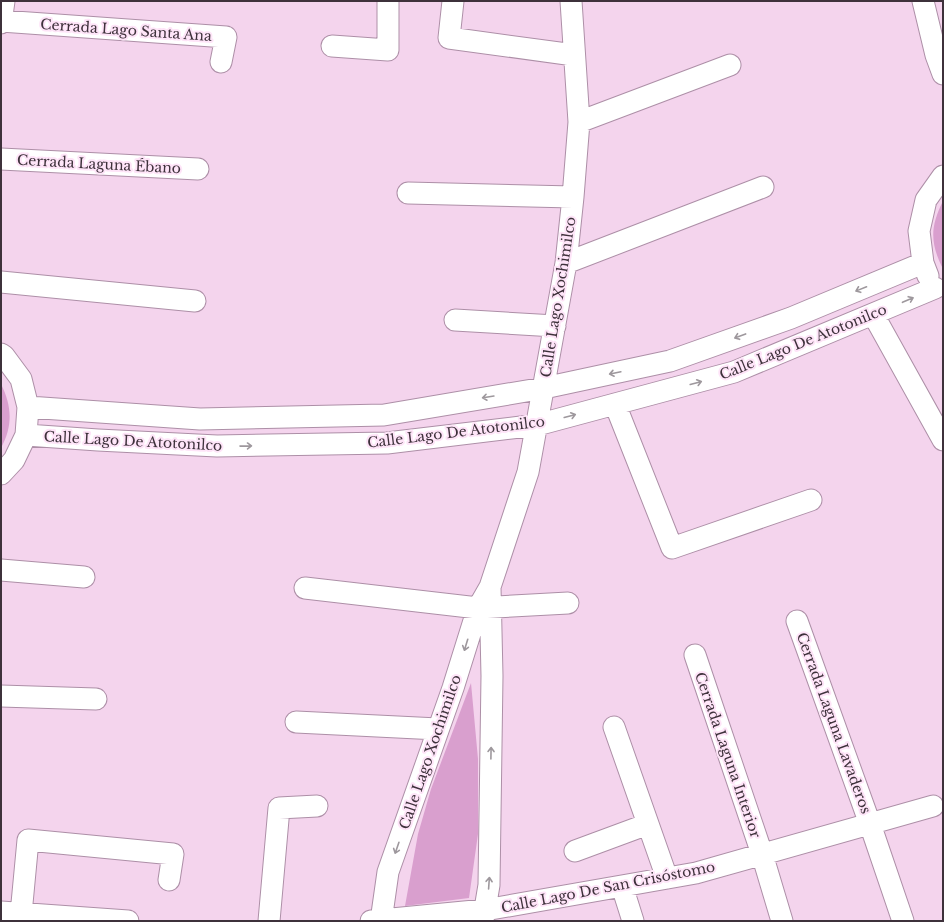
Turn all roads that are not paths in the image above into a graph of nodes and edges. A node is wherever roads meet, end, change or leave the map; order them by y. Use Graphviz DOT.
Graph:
graph roads {
  1 [pos="4,1"];
  2 [pos="388,1"];
  3 [pos="453,1"];
  4 [pos="571,1"];
  5 [pos="923,1"];
  6 [pos="1,22"];
  7 [pos="332,46"];
  8 [pos="574,55"];
  9 [pos="221,62"];
  10 [pos="730,65"];
  11 [pos="943,74"];
  12 [pos="579,122"];
  13 [pos="1,159"];
  14 [pos="198,169"];
  15 [pos="943,176"];
  16 [pos="763,187"];
  17 [pos="408,193"];
  18 [pos="573,197"];
  19 [pos="566,263"];
  20 [pos="923,264"];
  21 [pos="1,282"];
  22 [pos="939,292"];
  23 [pos="195,301"];
  24 [pos="873,314"];
  25 [pos="455,320"];
  26 [pos="555,326"];
  27 [pos="1,354"];
  28 [pos="544,388"];
  29 [pos="615,404"];
  30 [pos="28,406"];
  31 [pos="537,425"];
  32 [pos="26,435"];
  33 [pos="943,440"];
  34 [pos="1,474"];
  35 [pos="811,500"];
  36 [pos="1,570"];
  37 [pos="84,577"];
  38 [pos="305,588"];
  39 [pos="568,603"];
  40 [pos="484,608"];
  41 [pos="798,621"];
  42 [pos="695,655"];
  43 [pos="1,696"];
  44 [pos="96,699"];
  45 [pos="296,722"];
  46 [pos="614,727"];
  47 [pos="438,729"];
  48 [pos="317,806"];
  49 [pos="933,806"];
  50 [pos="648,824"];
  51 [pos="870,824"];
  52 [pos="575,851"];
  53 [pos="762,854"];
  54 [pos="667,878"];
  55 [pos="169,880"];
  56 [pos="622,886"];
  57 [pos="11,913"];
  58 [pos="484,916"];
  59 [pos="128,921"];
  60 [pos="269,921"];
  61 [pos="371,921"];
  62 [pos="381,921"];
  63 [pos="633,921"];
  64 [pos="782,921"];
  65 [pos="903,921"];
  1 -- 6 [label="street"];
  2 -- 7 [label="street"];
  3 -- 8 [label="street"];
  4 -- 8 [label="street, Calle Lago Xochimilco"];
  5 -- 11 [label="street"];
  6 -- 9 [label="street, Cerrada Lago Santa Ana"];
  8 -- 12 [label="street, Calle Lago Xochimilco"];
  10 -- 12 [label="street"];
  12 -- 18 [label="street, Calle Lago Xochimilco"];
  13 -- 14 [label="street, Cerrada Laguna Ébano"];
  15 -- 20 [label="street"];
  16 -- 19 [label="street"];
  17 -- 18 [label="street"];
  18 -- 19 [label="street, Calle Lago Xochimilco"];
  19 -- 26 [label="street, Calle Lago Xochimilco"];
  20 -- 22 [label="street"];
  20 -- 28 [label="street, Calle Lago De Atotonilco, one-way"];
  21 -- 23 [label="street"];
  24 -- 22 [label="street, Calle Lago De Atotonilco, one-way"];
  29 -- 24 [label="street, Calle Lago De Atotonilco, one-way"];
  24 -- 33 [label="street"];
  25 -- 26 [label="street"];
  26 -- 28 [label="street, Calle Lago Xochimilco"];
  27 -- 30 [label="street"];
  28 -- 30 [label="street, Calle Lago De Atotonilco, one-way"];
  28 -- 31 [label="street, Calle Lago Xochimilco"];
  31 -- 29 [label="street, Calle Lago De Atotonilco, one-way"];
  29 -- 35 [label="street"];
  30 -- 32 [label="street"];
  32 -- 31 [label="street, Calle Lago De Atotonilco, one-way"];
  31 -- 40 [label="street, Calle Lago Xochimilco"];
  32 -- 34 [label="street"];
  36 -- 37 [label="street"];
  38 -- 40 [label="street"];
  39 -- 40 [label="street"];
  40 -- 47 [label="street, Calle Lago Xochimilco, one-way"];
  58 -- 40 [label="street, one-way"];
  41 -- 51 [label="street, Cerrada Laguna Lavaderos"];
  42 -- 53 [label="street, Cerrada Laguna Interior"];
  43 -- 44 [label="street"];
  45 -- 47 [label="street"];
  46 -- 50 [label="street"];
  47 -- 62 [label="street, Calle Lago Xochimilco, one-way"];
  48 -- 60 [label="street"];
  49 -- 51 [label="street, Calle Lago De San Crisóstomo"];
  50 -- 52 [label="street"];
  50 -- 54 [label="street"];
  51 -- 53 [label="street, Calle Lago De San Crisóstomo"];
  51 -- 65 [label="street, Cerrada Laguna Lavaderos"];
  53 -- 54 [label="street, Calle Lago De San Crisóstomo"];
  53 -- 64 [label="street, Cerrada Laguna Interior"];
  54 -- 56 [label="street, Calle Lago De San Crisóstomo"];
  55 -- 57 [label="street"];
  56 -- 58 [label="street, Calle Lago De San Crisóstomo"];
  56 -- 63 [label="street"];
  57 -- 59 [label="street"];
  58 -- 62 [label="street, Calle Lago De San Crisóstomo"];
  61 -- 62 [label="street, Calle Lago De San Crisóstomo"];
}
